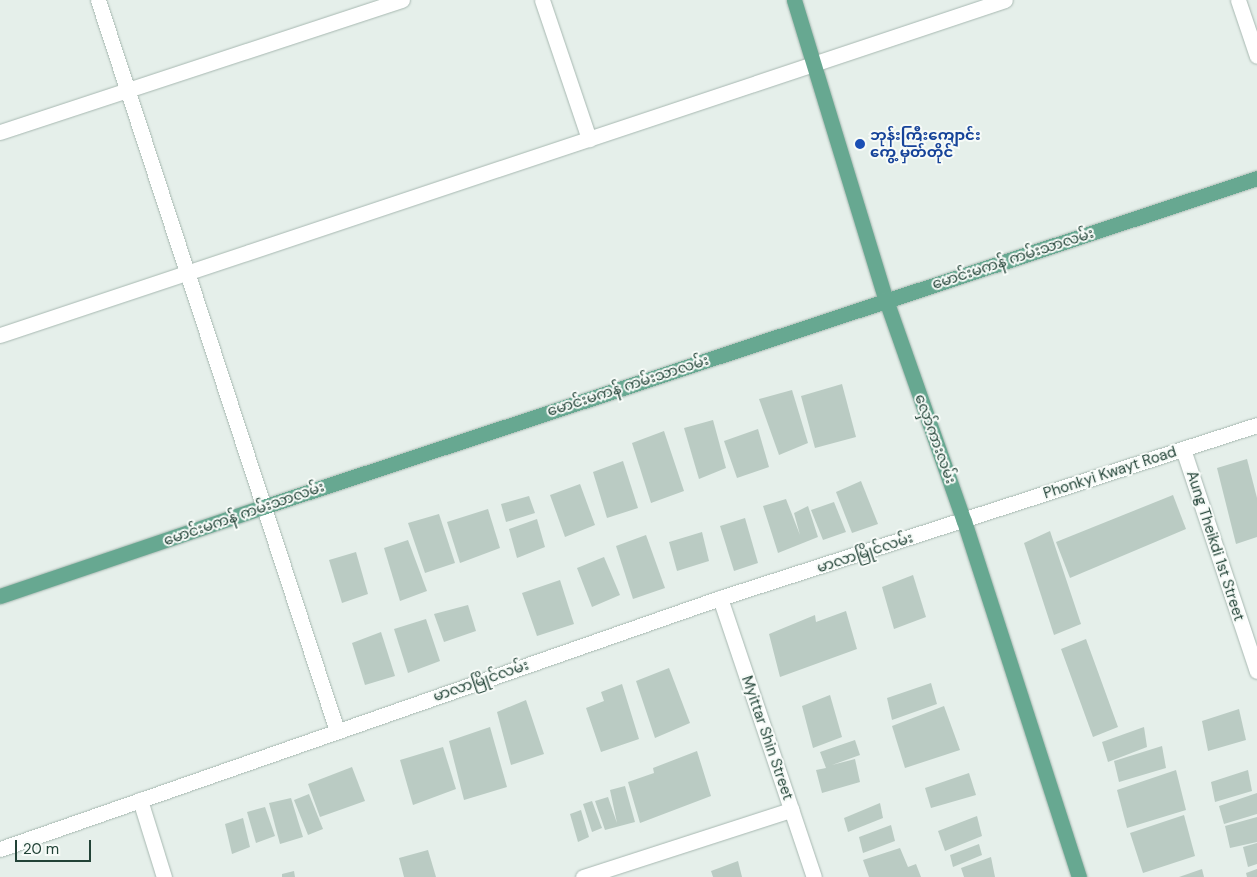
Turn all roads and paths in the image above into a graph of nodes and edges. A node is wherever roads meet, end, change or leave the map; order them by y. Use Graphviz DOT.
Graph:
graph roads {
  1 [pos="98,0"];
  2 [pos="402,0"];
  3 [pos="542,0"];
  4 [pos="794,0"];
  5 [pos="1005,0"];
  6 [pos="1238,0"];
  7 [pos="1257,56"];
  8 [pos="814,64"];
  9 [pos="127,89"];
  10 [pos="0,132"];
  11 [pos="589,139"];
  12 [pos="1257,178"];
  13 [pos="188,273"];
  14 [pos="886,300"];
  15 [pos="0,335"];
  16 [pos="1257,425"];
  17 [pos="1183,449"];
  18 [pos="263,507"];
  19 [pos="964,521"];
  20 [pos="0,596"];
  21 [pos="720,598"];
  22 [pos="1257,672"];
  23 [pos="337,731"];
  24 [pos="140,800"];
  25 [pos="791,810"];
  26 [pos="0,849"];
  27 [pos="601,874"];
  28 [pos="164,877"];
  29 [pos="583,877"];
  30 [pos="814,877"];
  31 [pos="1078,877"];
  1 -- 9 [label="street"];
  2 -- 9 [label="street"];
  3 -- 11 [label="street"];
  4 -- 8 [label="main road, လှော်ကားလမ်း"];
  5 -- 8 [label="street"];
  6 -- 7 [label="street"];
  8 -- 11 [label="street"];
  8 -- 14 [label="main road, လှော်ကားလမ်း"];
  9 -- 10 [label="street"];
  9 -- 13 [label="street"];
  11 -- 13 [label="street"];
  12 -- 14 [label="main road, မောင်းမကန် ကမ်းသာလမ်း"];
  13 -- 15 [label="street"];
  13 -- 18 [label="street"];
  14 -- 18 [label="main road, မောင်းမကန် ကမ်းသာလမ်း"];
  14 -- 19 [label="main road, လှော်ကားလမ်း"];
  16 -- 17 [label="street, Phonkyi Kwayt Road"];
  17 -- 19 [label="street, Phonkyi Kwayt Road"];
  17 -- 22 [label="street, Aung Theikdi 1st Street"];
  18 -- 20 [label="main road, မောင်းမကန် ကမ်းသာလမ်း"];
  18 -- 23 [label="street"];
  19 -- 21 [label="street, မာလာမြိုင်လမ်း"];
  19 -- 31 [label="main road, လှော်ကားလမ်း"];
  21 -- 23 [label="street, မာလာမြိုင်လမ်း"];
  21 -- 25 [label="street, Myittar Shin Street"];
  23 -- 24 [label="street, မာလာမြိုင်လမ်း"];
  24 -- 26 [label="street, မာလာမြိုင်လမ်း"];
  24 -- 28 [label="street"];
  25 -- 27 [label="street"];
  25 -- 30 [label="street, Myittar Shin Street"];
  27 -- 29 [label="street"];
}
